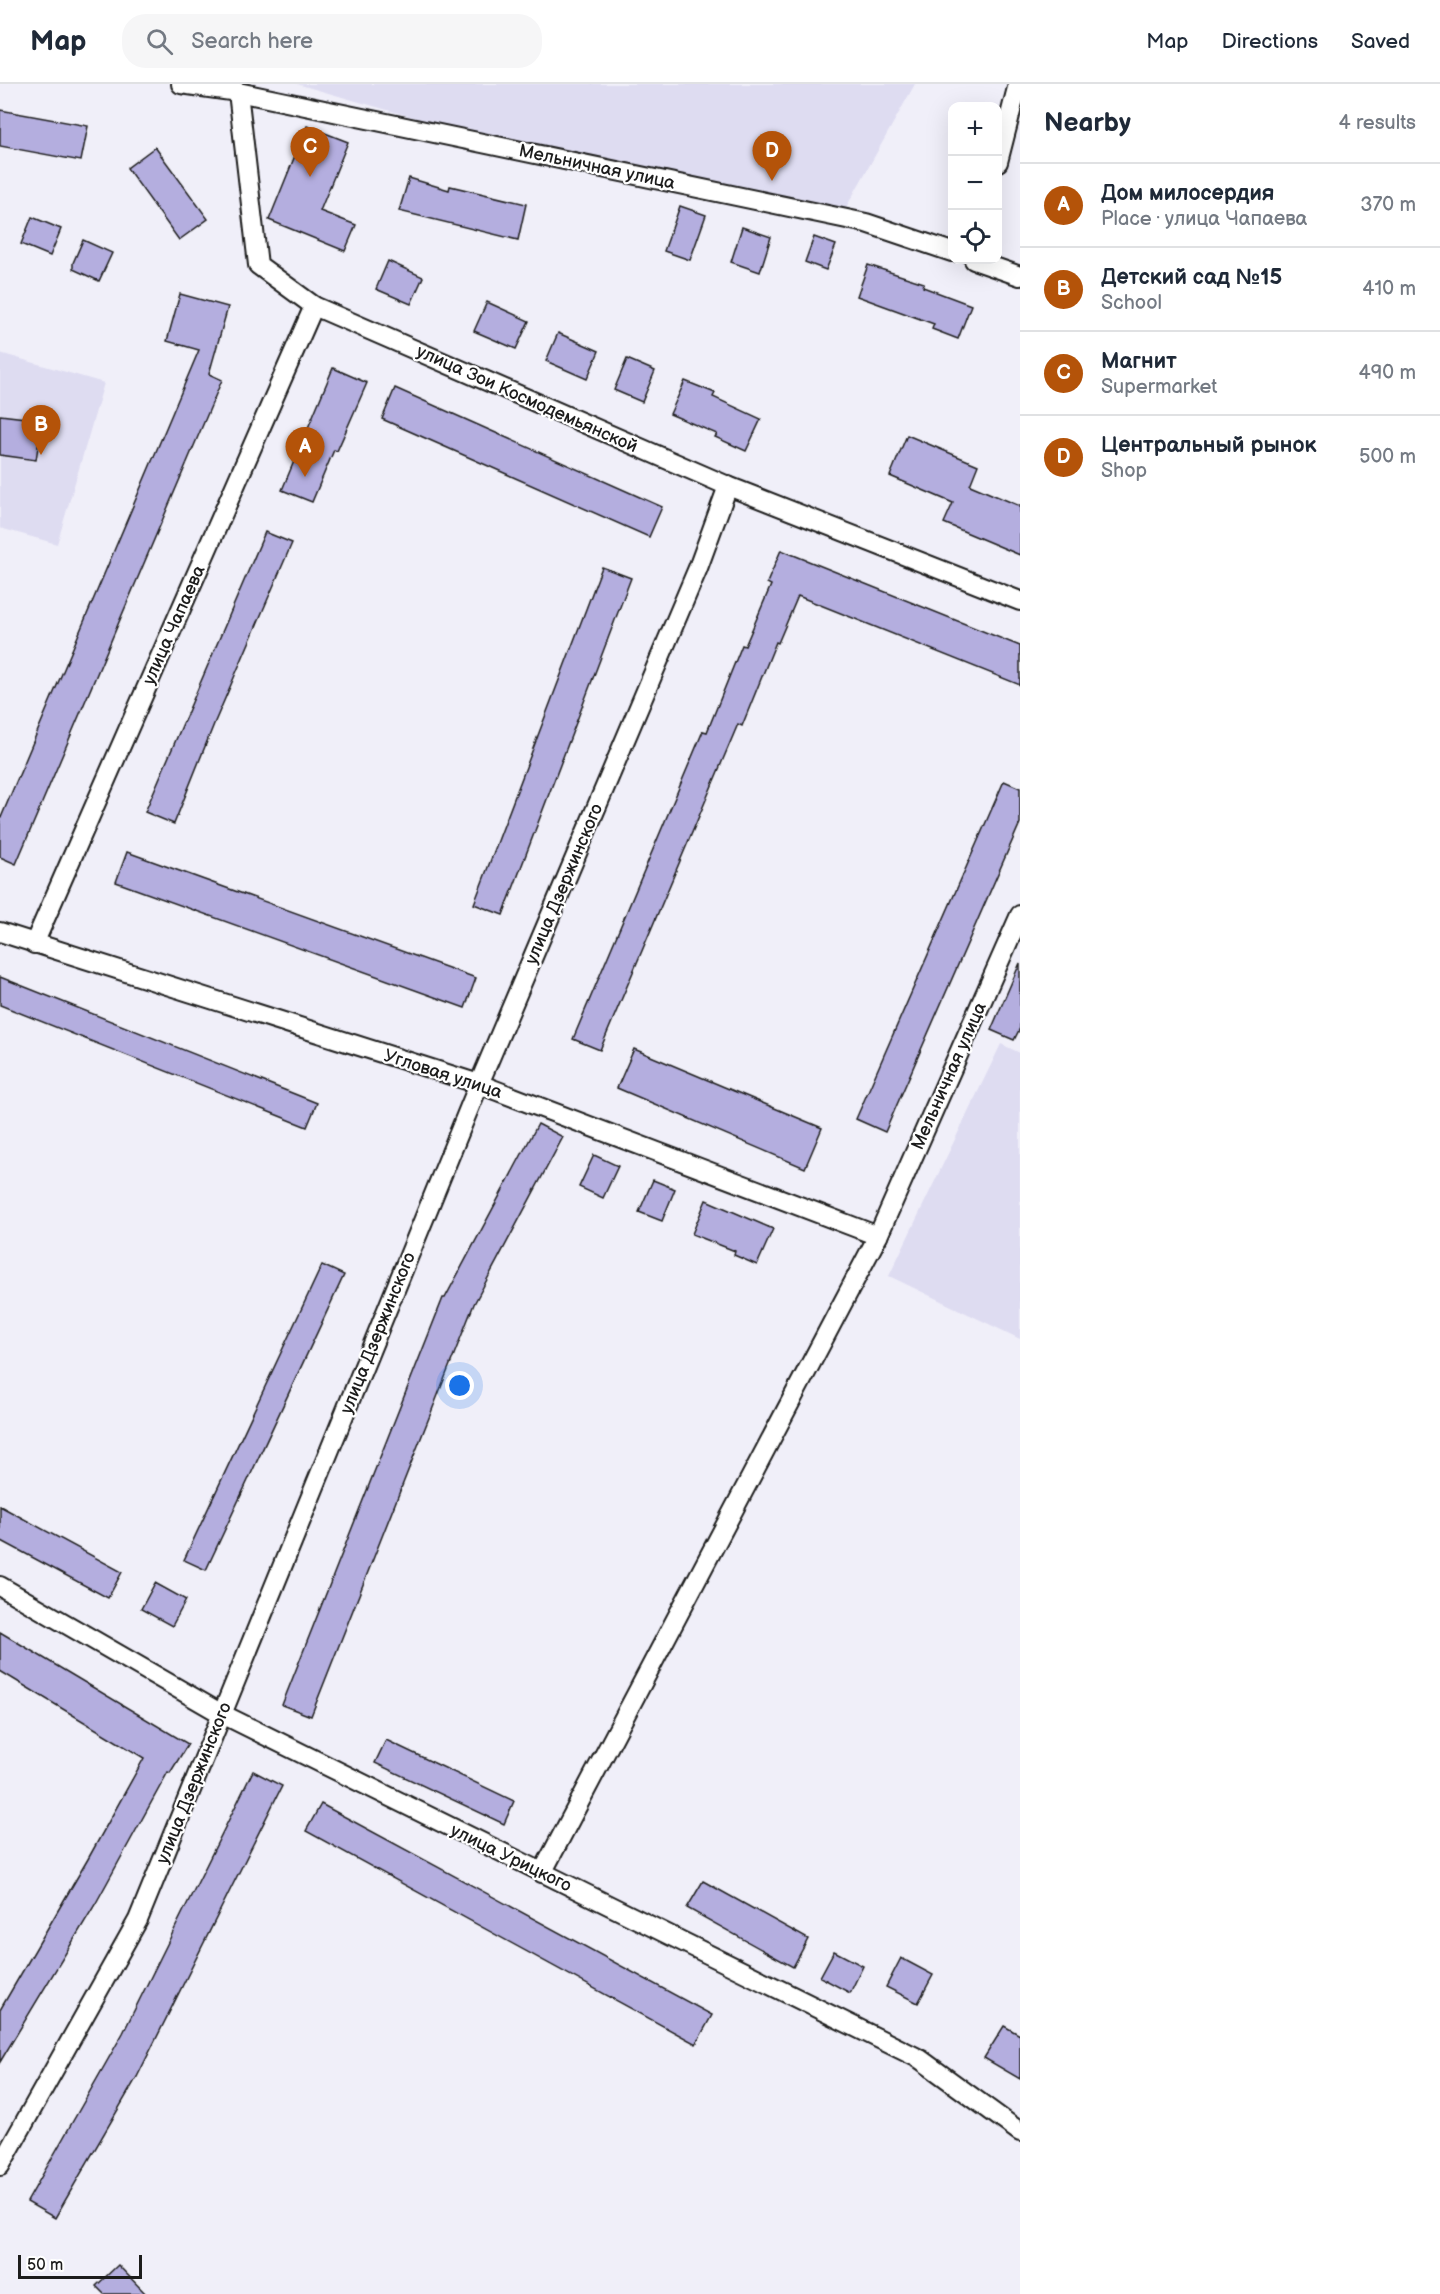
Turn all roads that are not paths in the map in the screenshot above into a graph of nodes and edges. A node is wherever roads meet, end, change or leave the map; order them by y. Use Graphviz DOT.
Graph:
graph roads {
  1 [pos="181,84"];
  2 [pos="1018,84"];
  3 [pos="240,88"];
  4 [pos="1000,156"];
  5 [pos="948,251"];
  6 [pos="986,264"];
  7 [pos="1020,276"];
  8 [pos="314,306"];
  9 [pos="728,486"];
  10 [pos="1020,601"];
  11 [pos="1020,915"];
  12 [pos="0,932"];
  13 [pos="34,944"];
  14 [pos="479,1084"];
  15 [pos="878,1236"];
  16 [pos="0,1586"];
  17 [pos="222,1714"];
  18 [pos="542,1873"];
  19 [pos="1020,2132"];
  20 [pos="0,2166"];
  1 -- 3 [label="street"];
  2 -- 4 [label="street"];
  3 -- 5 [label="street, Мельничная улица"];
  3 -- 8 [label="street, улица Зои Космодемьянской"];
  6 -- 7 [label="street"];
  8 -- 9 [label="street, улица Зои Космодемьянской"];
  8 -- 13 [label="street, улица Чапаева"];
  9 -- 10 [label="street, улица Зои Космодемьянской"];
  9 -- 14 [label="street, улица Дзержинского"];
  11 -- 15 [label="street, Мельничная улица"];
  12 -- 13 [label="street, Угловая улица"];
  13 -- 14 [label="street, Угловая улица"];
  14 -- 15 [label="street, Угловая улица"];
  14 -- 17 [label="street, улица Дзержинского"];
  15 -- 18 [label="street, Мельничная улица"];
  16 -- 17 [label="street, улица Урицкого"];
  17 -- 18 [label="street, улица Урицкого"];
  17 -- 20 [label="street, улица Дзержинского"];
  18 -- 19 [label="street, улица Урицкого"];
}
